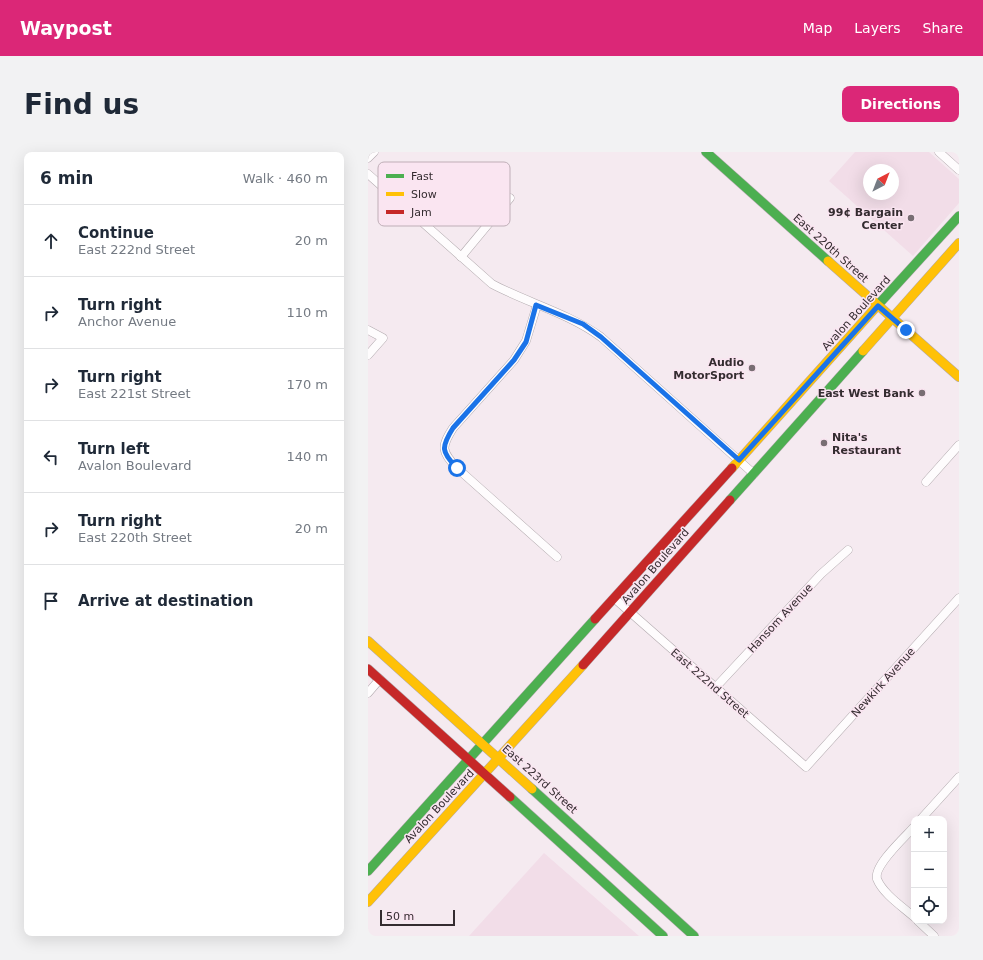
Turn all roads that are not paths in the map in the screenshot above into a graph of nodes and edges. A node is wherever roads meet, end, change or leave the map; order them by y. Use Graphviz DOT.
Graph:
graph roads {
  1 [pos="374,152"];
  2 [pos="706,152"];
  3 [pos="938,152"];
  4 [pos="368,158"];
  5 [pos="959,170"];
  6 [pos="368,174"];
  7 [pos="378,183"];
  8 [pos="959,216"];
  9 [pos="426,226"];
  10 [pos="486,226"];
  11 [pos="959,243"];
  12 [pos="460,257"];
  13 [pos="536,305"];
  14 [pos="878,306"];
  15 [pos="892,318"];
  16 [pos="368,330"];
  17 [pos="368,355"];
  18 [pos="959,377"];
  19 [pos="959,444"];
  20 [pos="739,460"];
  21 [pos="754,474"];
  22 [pos="926,482"];
  23 [pos="848,550"];
  24 [pos="557,557"];
  25 [pos="614,598"];
  26 [pos="959,598"];
  27 [pos="630,612"];
  28 [pos="368,640"];
  29 [pos="368,669"];
  30 [pos="380,679"];
  31 [pos="715,688"];
  32 [pos="368,693"];
  33 [pos="482,743"];
  34 [pos="467,759"];
  35 [pos="499,759"];
  36 [pos="806,767"];
  37 [pos="485,775"];
  38 [pos="959,777"];
  39 [pos="924,816"];
  40 [pos="911,830"];
  41 [pos="368,871"];
  42 [pos="368,902"];
  43 [pos="911,914"];
  44 [pos="921,924"];
  45 [pos="663,936"];
  46 [pos="694,936"];
  47 [pos="934,936"];
  1 -- 4 [label="street"];
  2 -- 14 [label="main road, East 220th Street"];
  3 -- 5 [label="street"];
  6 -- 7 [label="street"];
  8 -- 14 [label="main road, Avalon Boulevard"];
  9 -- 12 [label="street"];
  10 -- 12 [label="street"];
  11 -- 15 [label="main road, Avalon Boulevard"];
  12 -- 13 [label="street"];
  13 -- 20 [label="street"];
  13 -- 24 [label="street"];
  14 -- 15 [label="main road, East 220th Street"];
  14 -- 20 [label="main road, Avalon Boulevard"];
  15 -- 18 [label="main road, East 220th Street"];
  15 -- 21 [label="main road, Avalon Boulevard"];
  16 -- 17 [label="street"];
  19 -- 22 [label="street"];
  20 -- 21 [label="street"];
  20 -- 25 [label="main road, Avalon Boulevard"];
  21 -- 27 [label="main road, Avalon Boulevard"];
  23 -- 31 [label="street, Hansom Avenue"];
  25 -- 27 [label="street, East 222nd Street"];
  25 -- 33 [label="main road, Avalon Boulevard"];
  26 -- 36 [label="street, Newkirk Avenue"];
  27 -- 31 [label="street, East 222nd Street"];
  27 -- 35 [label="main road, Avalon Boulevard"];
  28 -- 33 [label="main road, East 223rd Street"];
  29 -- 30 [label="main road"];
  30 -- 32 [label="street"];
  30 -- 34 [label="main road"];
  31 -- 36 [label="street, East 222nd Street"];
  33 -- 34 [label="main road, Avalon Boulevard"];
  33 -- 35 [label="main road, East 223rd Street"];
  34 -- 37 [label="main road"];
  34 -- 41 [label="main road, Avalon Boulevard"];
  35 -- 37 [label="main road, Avalon Boulevard"];
  35 -- 46 [label="main road, East 223rd Street"];
  37 -- 42 [label="main road, Avalon Boulevard"];
  37 -- 45 [label="main road"];
  38 -- 39 [label="street"];
  40 -- 43 [label="street"];
  44 -- 47 [label="street"];
}
